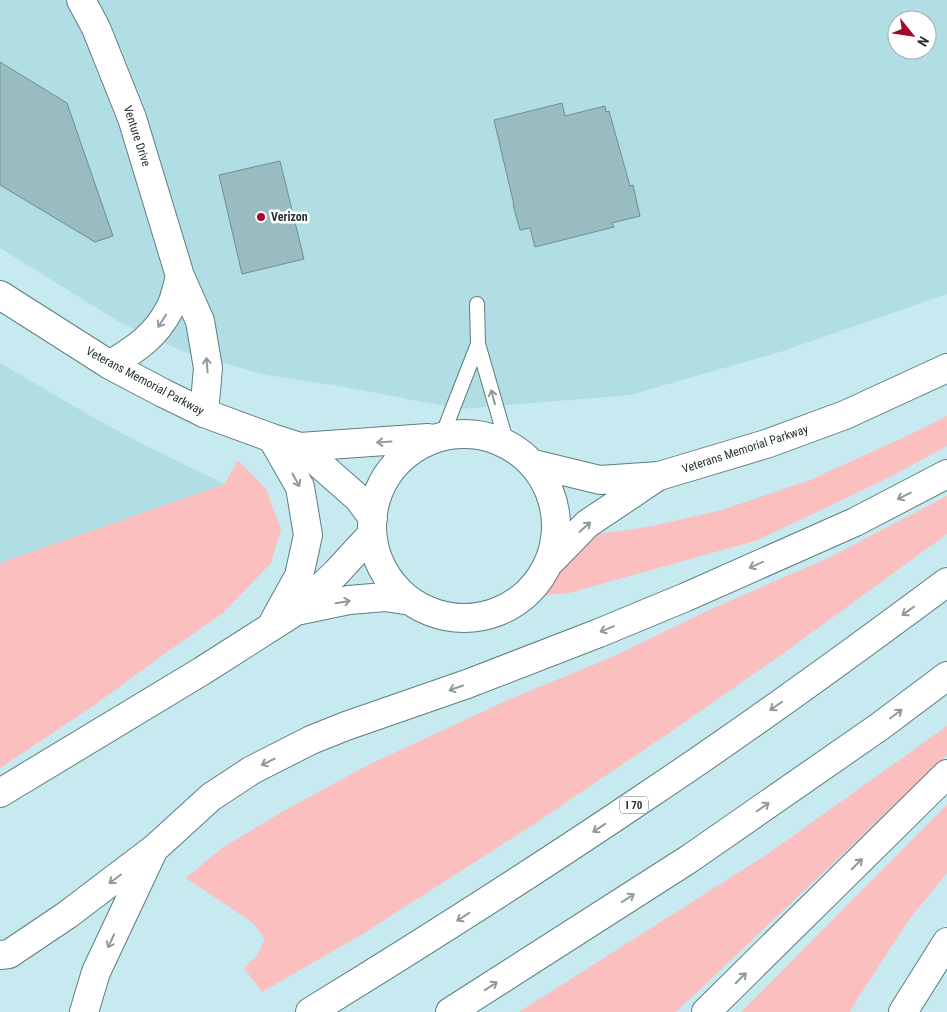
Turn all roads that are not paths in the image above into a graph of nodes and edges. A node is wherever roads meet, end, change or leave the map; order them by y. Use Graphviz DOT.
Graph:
graph roads {
  1 [pos="81,0"];
  2 [pos="180,276"];
  3 [pos="0,295"];
  4 [pos="477,304"];
  5 [pos="478,344"];
  6 [pos="110,365"];
  7 [pos="947,368"];
  8 [pos="204,413"];
  9 [pos="437,437"];
  10 [pos="272,438"];
  11 [pos="507,444"];
  12 [pos="300,447"];
  13 [pos="534,464"];
  14 [pos="947,474"];
  15 [pos="659,476"];
  16 [pos="372,526"];
  17 [pos="551,561"];
  18 [pos="947,582"];
  19 [pos="411,601"];
  20 [pos="296,611"];
  21 [pos="270,628"];
  22 [pos="947,676"];
  23 [pos="947,774"];
  24 [pos="0,792"];
  25 [pos="154,849"];
  26 [pos="947,942"];
  27 [pos="0,955"];
  28 [pos="84,1012"];
  29 [pos="310,1012"];
  30 [pos="450,1012"];
  31 [pos="706,1012"];
  32 [pos="904,1012"];
  1 -- 2 [label="main road, Venture Drive"];
  2 -- 6 [label="main road, one-way"];
  8 -- 2 [label="main road, Venture Drive, one-way"];
  3 -- 6 [label="main road, Veterans Memorial Parkway"];
  4 -- 5 [label="lane"];
  5 -- 9 [label="lane"];
  11 -- 5 [label="lane, one-way"];
  6 -- 8 [label="main road, Veterans Memorial Parkway"];
  7 -- 15 [label="main road, Veterans Memorial Parkway"];
  8 -- 10 [label="main road, Veterans Memorial Parkway"];
  9 -- 11 [label="main road, Veterans Memorial Parkway"];
  9 -- 12 [label="main road, Veterans Memorial Parkway, one-way"];
  9 -- 16 [label="main road"];
  10 -- 12 [label="main road, Veterans Memorial Parkway"];
  10 -- 21 [label="main road, one-way"];
  11 -- 13 [label="main road, Veterans Memorial Parkway"];
  12 -- 16 [label="main road, Veterans Memorial Parkway"];
  13 -- 15 [label="main road, Veterans Memorial Parkway"];
  13 -- 17 [label="main road"];
  14 -- 25 [label="main road, one-way"];
  17 -- 15 [label="main road, one-way"];
  16 -- 19 [label="main road"];
  16 -- 20 [label="main road"];
  17 -- 19 [label="main road"];
  18 -- 29 [label="main road, I 70, one-way"];
  20 -- 19 [label="main road, one-way"];
  20 -- 21 [label="main road"];
  21 -- 24 [label="main road"];
  30 -- 22 [label="main road, one-way"];
  31 -- 23 [label="main road, one-way"];
  25 -- 27 [label="main road, one-way"];
  25 -- 28 [label="main road, one-way"];
  26 -- 32 [label="main road"];
}
